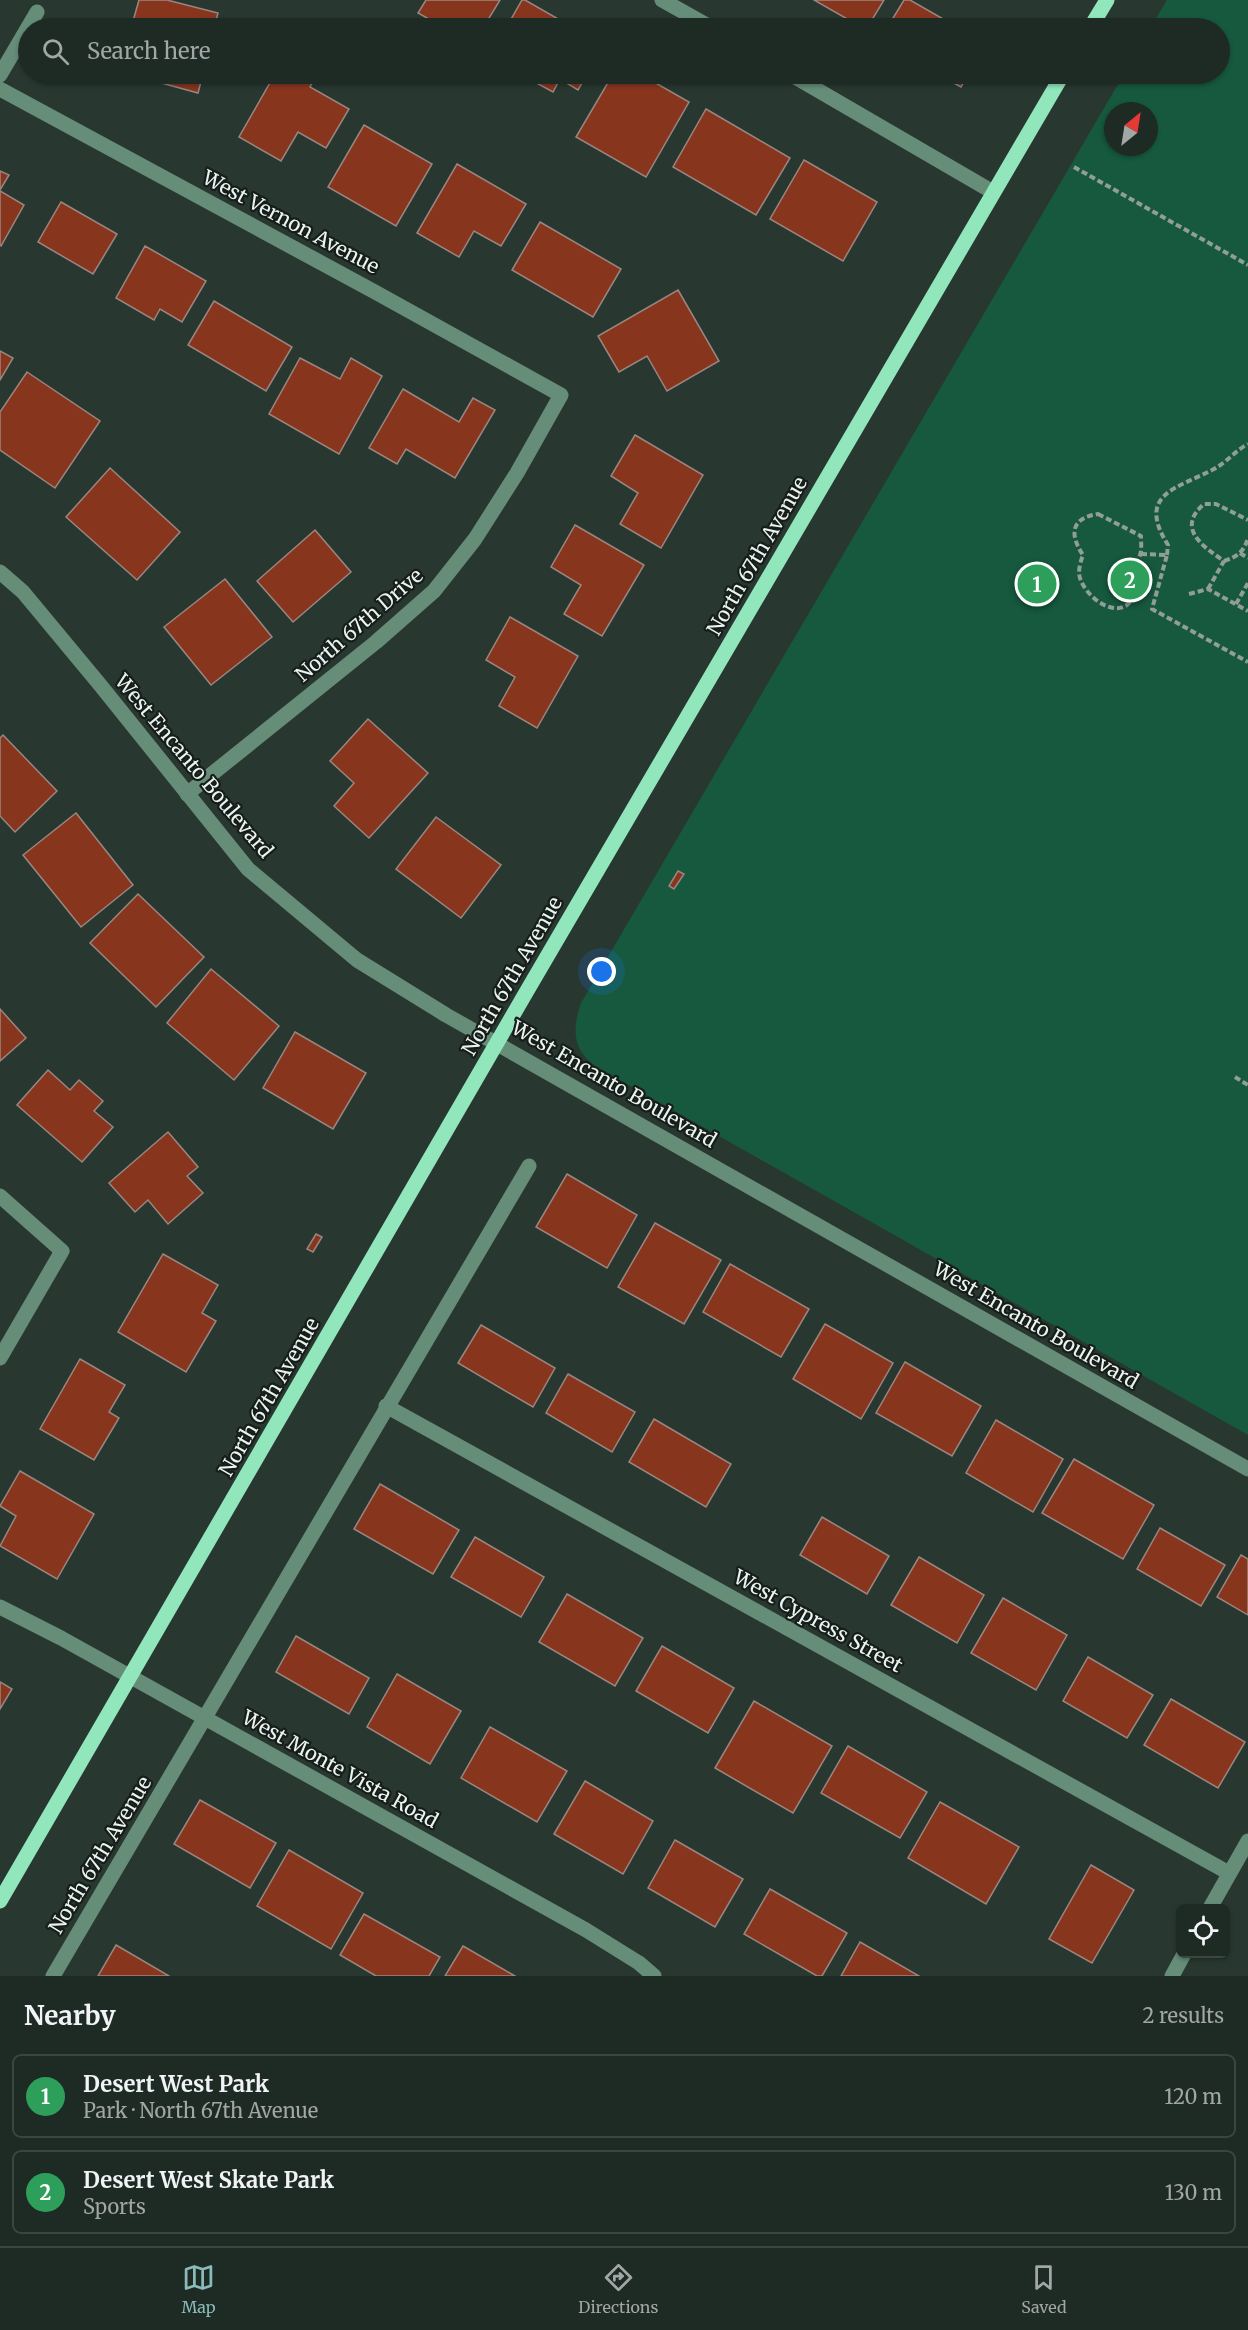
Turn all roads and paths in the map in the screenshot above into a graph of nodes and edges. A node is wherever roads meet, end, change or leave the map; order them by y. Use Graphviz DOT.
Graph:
graph roads {
  1 [pos="662,0"];
  2 [pos="1107,0"];
  3 [pos="37,12"];
  4 [pos="33,18"];
  5 [pos="694,18"];
  6 [pos="1096,18"];
  7 [pos="18,44"];
  8 [pos="0,75"];
  9 [pos="807,84"];
  10 [pos="1058,84"];
  11 [pos="0,89"];
  12 [pos="1074,167"];
  13 [pos="993,192"];
  14 [pos="1248,265"];
  15 [pos="561,395"];
  16 [pos="1248,444"];
  17 [pos="1248,521"];
  18 [pos="1248,537"];
  19 [pos="1240,553"];
  20 [pos="1141,554"];
  21 [pos="1167,555"];
  22 [pos="1248,558"];
  23 [pos="1224,561"];
  24 [pos="0,572"];
  25 [pos="1248,583"];
  26 [pos="1208,589"];
  27 [pos="1189,594"];
  28 [pos="1236,604"];
  29 [pos="1248,611"];
  30 [pos="1248,662"];
  31 [pos="187,794"];
  32 [pos="497,1042"];
  33 [pos="1235,1077"];
  34 [pos="1248,1085"];
  35 [pos="529,1166"];
  36 [pos="0,1196"];
  37 [pos="0,1358"];
  38 [pos="386,1406"];
  39 [pos="1248,1469"];
  40 [pos="0,1607"];
  41 [pos="131,1678"];
  42 [pos="205,1718"];
  43 [pos="1248,1841"];
  44 [pos="1229,1873"];
  45 [pos="0,1901"];
  46 [pos="1212,1904"];
  47 [pos="1181,1958"];
  48 [pos="53,1976"];
  49 [pos="654,1976"];
  50 [pos="1172,1976"];
  1 -- 5 [label="street"];
  2 -- 6 [label="main road"];
  3 -- 4 [label="street"];
  7 -- 8 [label="street"];
  9 -- 13 [label="street"];
  10 -- 13 [label="main road, North 67th Avenue"];
  11 -- 15 [label="street, West Vernon Avenue"];
  12 -- 14 [label="path"];
  13 -- 32 [label="main road, North 67th Avenue"];
  15 -- 31 [label="street, North 67th Drive"];
  16 -- 21 [label="path"];
  17 -- 23 [label="path"];
  18 -- 19 [label="path"];
  19 -- 22 [label="path"];
  19 -- 23 [label="path"];
  20 -- 20 [label="path"];
  20 -- 21 [label="path"];
  21 -- 30 [label="path"];
  23 -- 26 [label="path"];
  24 -- 31 [label="street, West Encanto Boulevard"];
  25 -- 28 [label="path"];
  26 -- 27 [label="path"];
  26 -- 28 [label="path"];
  28 -- 29 [label="path"];
  31 -- 32 [label="street, West Encanto Boulevard"];
  32 -- 39 [label="street, West Encanto Boulevard"];
  32 -- 41 [label="main road, North 67th Avenue"];
  33 -- 34 [label="path"];
  35 -- 38 [label="street, North 67th Avenue"];
  36 -- 37 [label="street"];
  38 -- 42 [label="street, North 67th Avenue"];
  38 -- 44 [label="street, West Cypress Street"];
  40 -- 41 [label="street, West Monte Vista Road"];
  41 -- 42 [label="street, West Monte Vista Road"];
  41 -- 45 [label="main road, North 67th Avenue"];
  42 -- 48 [label="street, North 67th Avenue"];
  42 -- 49 [label="street, West Monte Vista Road"];
  43 -- 44 [label="street"];
  44 -- 46 [label="street"];
  47 -- 50 [label="street"];
}
